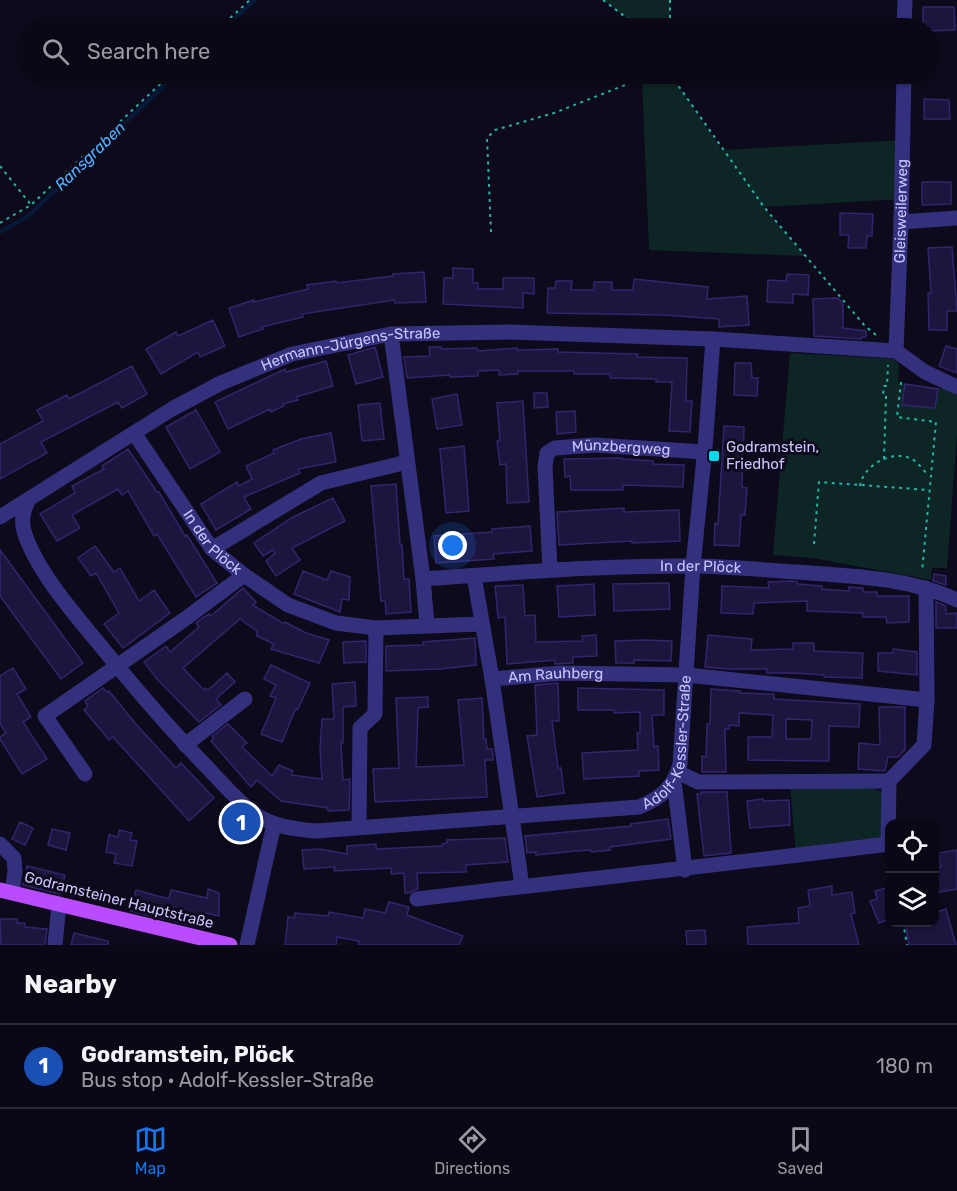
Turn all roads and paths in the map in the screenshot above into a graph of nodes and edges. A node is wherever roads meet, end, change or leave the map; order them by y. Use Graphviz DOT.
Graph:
graph roads {
  1 [pos="250,0"];
  2 [pos="603,0"];
  3 [pos="670,0"];
  4 [pos="905,0"];
  5 [pos="230,18"];
  6 [pos="627,18"];
  7 [pos="670,18"];
  8 [pos="904,18"];
  9 [pos="160,84"];
  10 [pos="628,84"];
  11 [pos="677,84"];
  12 [pos="904,84"];
  13 [pos="0,166"];
  14 [pos="31,205"];
  15 [pos="957,218"];
  16 [pos="901,222"];
  17 [pos="0,223"];
  18 [pos="491,232"];
  19 [pos="391,334"];
  20 [pos="713,339"];
  21 [pos="893,355"];
  22 [pos="901,382"];
  23 [pos="957,387"];
  24 [pos="134,433"];
  25 [pos="705,452"];
  26 [pos="884,459"];
  27 [pos="407,462"];
  28 [pos="930,475"];
  29 [pos="860,486"];
  30 [pos="929,490"];
  31 [pos="28,501"];
  32 [pos="0,517"];
  33 [pos="814,544"];
  34 [pos="212,549"];
  35 [pos="923,565"];
  36 [pos="693,566"];
  37 [pos="550,569"];
  38 [pos="244,575"];
  39 [pos="474,576"];
  40 [pos="423,579"];
  41 [pos="926,588"];
  42 [pos="957,600"];
  43 [pos="481,624"];
  44 [pos="427,625"];
  45 [pos="376,628"];
  46 [pos="117,666"];
  47 [pos="687,675"];
  48 [pos="492,679"];
  49 [pos="244,699"];
  50 [pos="927,700"];
  51 [pos="185,745"];
  52 [pos="85,774"];
  53 [pos="676,777"];
  54 [pos="889,781"];
  55 [pos="511,818"];
  56 [pos="274,824"];
  57 [pos="359,827"];
  58 [pos="0,844"];
  59 [pos="685,870"];
  60 [pos="522,886"];
  61 [pos="6,891"];
  62 [pos="417,899"];
  63 [pos="59,904"];
  64 [pos="904,927"];
  65 [pos="56,945"];
  66 [pos="230,945"];
  67 [pos="247,945"];
  68 [pos="907,945"];
  1 -- 5 [label="path"];
  2 -- 6 [label="path"];
  3 -- 7 [label="path"];
  4 -- 8 [label="street"];
  9 -- 14 [label="path"];
  10 -- 18 [label="path"];
  11 -- 21 [label="path"];
  12 -- 16 [label="street, Gleisweilerweg"];
  13 -- 14 [label="path"];
  14 -- 17 [label="path"];
  15 -- 16 [label="street"];
  16 -- 21 [label="street, Gleisweilerweg"];
  19 -- 20 [label="street, Hermann-Jürgens-Straße"];
  19 -- 24 [label="street, Hermann-Jürgens-Straße"];
  19 -- 27 [label="street"];
  20 -- 21 [label="street, Hermann-Jürgens-Straße"];
  20 -- 25 [label="street, Adolf-Kessler-Straße"];
  21 -- 23 [label="street"];
  21 -- 26 [label="path"];
  22 -- 28 [label="path"];
  24 -- 31 [label="street, Hermann-Jürgens-Straße"];
  24 -- 34 [label="street, In der Plöck"];
  25 -- 36 [label="street, Adolf-Kessler-Straße"];
  25 -- 37 [label="street, Münzbergweg"];
  26 -- 28 [label="path"];
  26 -- 29 [label="path"];
  27 -- 34 [label="street"];
  27 -- 40 [label="street"];
  28 -- 30 [label="path"];
  29 -- 30 [label="path"];
  29 -- 33 [label="path"];
  30 -- 35 [label="path"];
  31 -- 32 [label="street, Hermann-Jürgens-Straße"];
  31 -- 46 [label="street, Adolf-Kessler-Straße"];
  34 -- 38 [label="street, In der Plöck"];
  36 -- 37 [label="street, In der Plöck"];
  36 -- 41 [label="street, In der Plöck"];
  36 -- 47 [label="street, Adolf-Kessler-Straße"];
  37 -- 39 [label="street, In der Plöck"];
  38 -- 45 [label="street, In der Plöck"];
  38 -- 46 [label="street"];
  39 -- 40 [label="street, In der Plöck"];
  39 -- 43 [label="street"];
  40 -- 44 [label="street"];
  41 -- 42 [label="street, In der Plöck"];
  41 -- 50 [label="street"];
  43 -- 44 [label="street, In der Plöck"];
  43 -- 48 [label="street"];
  44 -- 45 [label="street, In der Plöck"];
  45 -- 57 [label="street"];
  46 -- 51 [label="street, Adolf-Kessler-Straße"];
  46 -- 52 [label="street"];
  47 -- 48 [label="street, Am Rauhberg"];
  47 -- 50 [label="street, Am Rauhberg"];
  47 -- 53 [label="street, Adolf-Kessler-Straße"];
  48 -- 55 [label="street, Am Rauhberg"];
  49 -- 51 [label="street"];
  50 -- 54 [label="street"];
  51 -- 56 [label="street, Adolf-Kessler-Straße"];
  53 -- 54 [label="street"];
  53 -- 55 [label="street, Adolf-Kessler-Straße"];
  53 -- 59 [label="street"];
  54 -- 59 [label="street"];
  55 -- 57 [label="street, Adolf-Kessler-Straße"];
  55 -- 60 [label="street, Am Rauhberg"];
  56 -- 57 [label="street, Adolf-Kessler-Straße"];
  56 -- 67 [label="street"];
  58 -- 61 [label="street"];
  59 -- 60 [label="street"];
  60 -- 62 [label="street"];
  61 -- 63 [label="main road, Godramsteiner Hauptstraße"];
  63 -- 65 [label="street"];
  63 -- 66 [label="main road, Godramsteiner Hauptstraße"];
  64 -- 68 [label="path"];
}
